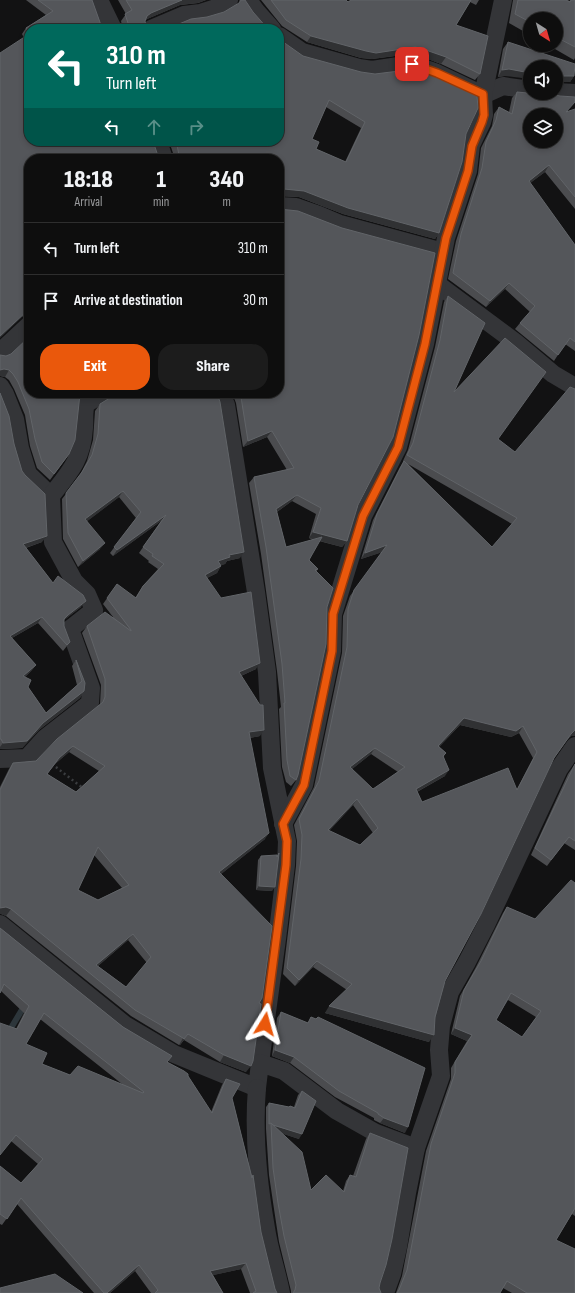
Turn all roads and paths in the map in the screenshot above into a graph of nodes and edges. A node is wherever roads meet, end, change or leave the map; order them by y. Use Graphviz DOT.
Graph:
graph roads {
  1 [pos="99,0"];
  2 [pos="229,0"];
  3 [pos="248,0"];
  4 [pos="503,0"];
  5 [pos="111,24"];
  6 [pos="163,24"];
  7 [pos="268,24"];
  8 [pos="284,39"];
  9 [pos="523,89"];
  10 [pos="563,92"];
  11 [pos="575,93"];
  12 [pos="483,94"];
  13 [pos="284,206"];
  14 [pos="443,252"];
  15 [pos="437,284"];
  16 [pos="24,330"];
  17 [pos="0,352"];
  18 [pos="0,386"];
  19 [pos="575,386"];
  20 [pos="95,398"];
  21 [pos="223,398"];
  22 [pos="51,496"];
  23 [pos="575,746"];
  24 [pos="34,750"];
  25 [pos="0,759"];
  26 [pos="90,794"];
  27 [pos="283,824"];
  28 [pos="0,924"];
  29 [pos="260,1062"];
  30 [pos="257,1088"];
  31 [pos="416,1148"];
  32 [pos="281,1293"];
  33 [pos="385,1293"];
  1 -- 5 [label="street"];
  2 -- 6 [label="street"];
  3 -- 7 [label="street"];
  4 -- 12 [label="street"];
  8 -- 12 [label="street"];
  9 -- 12 [label="street"];
  10 -- 11 [label="street"];
  12 -- 14 [label="street"];
  13 -- 14 [label="street"];
  14 -- 15 [label="street"];
  15 -- 19 [label="street"];
  15 -- 27 [label="street"];
  16 -- 17 [label="street"];
  18 -- 22 [label="street"];
  20 -- 22 [label="street"];
  21 -- 27 [label="street"];
  22 -- 24 [label="street"];
  23 -- 31 [label="street"];
  24 -- 25 [label="street"];
  24 -- 26 [label="path"];
  27 -- 29 [label="street"];
  28 -- 30 [label="street"];
  29 -- 30 [label="street"];
  29 -- 31 [label="street"];
  30 -- 32 [label="street"];
  31 -- 33 [label="street"];
}
